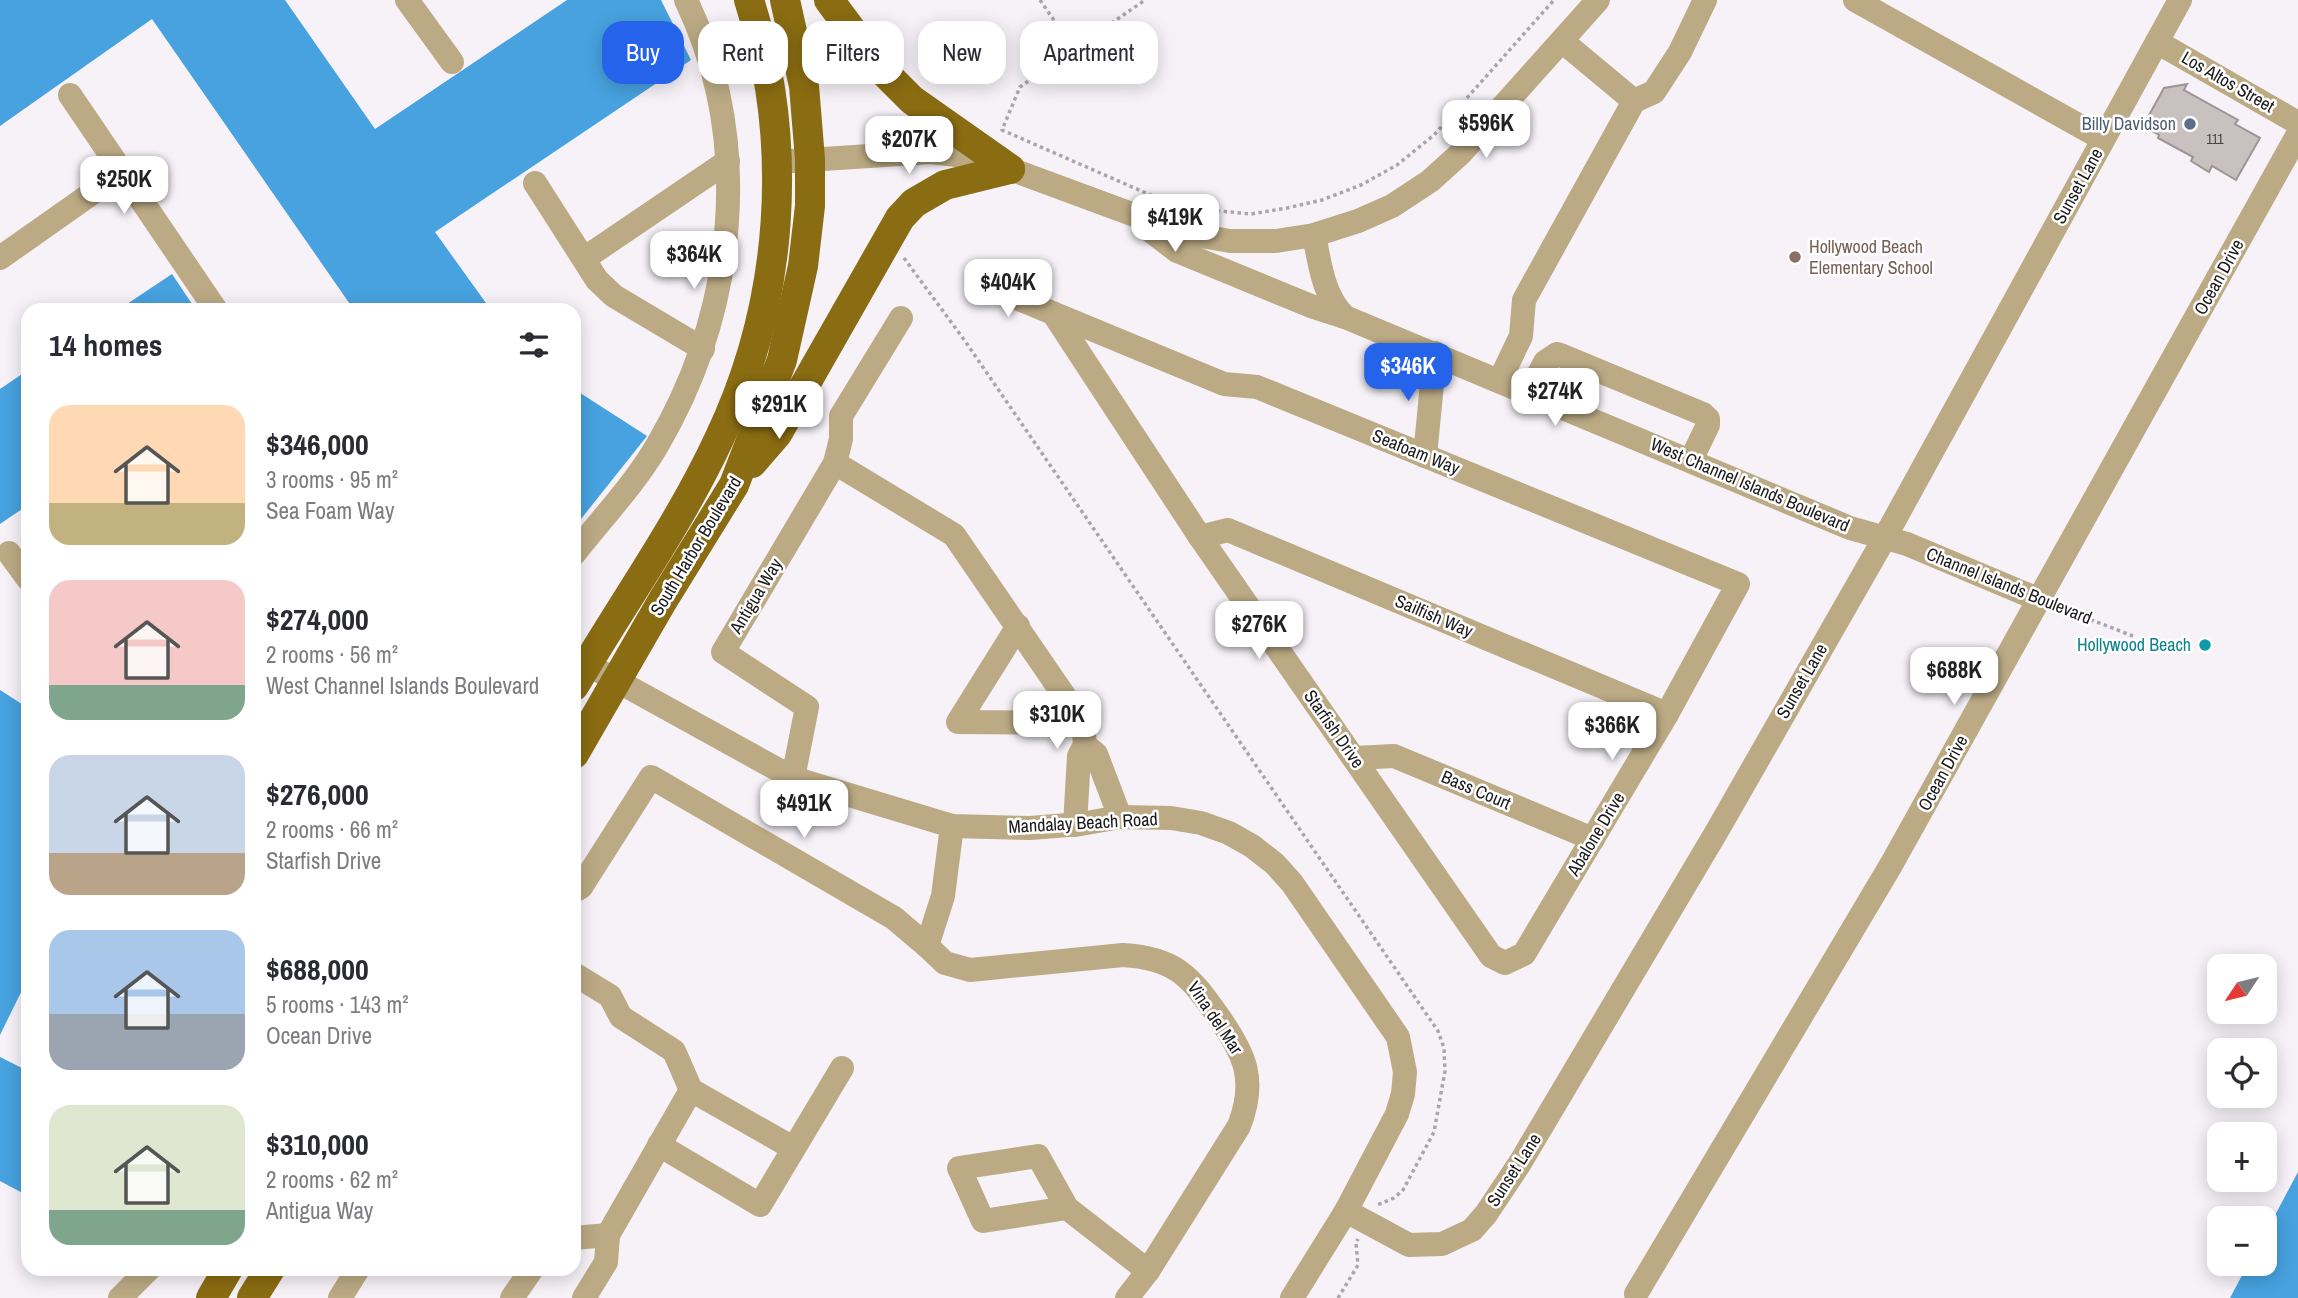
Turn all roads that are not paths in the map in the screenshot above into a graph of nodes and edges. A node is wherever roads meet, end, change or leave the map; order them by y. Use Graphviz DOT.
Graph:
graph roads {
  1 [pos="407,0"];
  2 [pos="686,0"];
  3 [pos="749,0"];
  4 [pos="785,0"];
  5 [pos="830,0"];
  6 [pos="1598,0"];
  7 [pos="1705,0"];
  8 [pos="1855,0"];
  9 [pos="2173,2"];
  10 [pos="1562,41"];
  11 [pos="2157,42"];
  12 [pos="452,62"];
  13 [pos="70,95"];
  14 [pos="1634,101"];
  15 [pos="2298,123"];
  16 [pos="2298,134"];
  17 [pos="2104,139"];
  18 [pos="810,159"];
  19 [pos="728,161"];
  20 [pos="777,162"];
  21 [pos="1010,169"];
  22 [pos="122,172"];
  23 [pos="535,183"];
  24 [pos="1130,215"];
  25 [pos="1314,235"];
  26 [pos="0,258"];
  27 [pos="585,258"];
  28 [pos="987,279"];
  29 [pos="211,303"];
  30 [pos="1053,313"];
  31 [pos="1345,317"];
  32 [pos="901,318"];
  33 [pos="703,349"];
  34 [pos="1435,353"];
  35 [pos="1500,380"];
  36 [pos="1529,393"];
  37 [pos="1425,456"];
  38 [pos="1691,460"];
  39 [pos="835,463"];
  40 [pos="734,485"];
  41 [pos="1200,537"];
  42 [pos="1884,539"];
  43 [pos="581,545"];
  44 [pos="9,553"];
  45 [pos="21,569"];
  46 [pos="1738,584"];
  47 [pos="2040,600"];
  48 [pos="1018,626"];
  49 [pos="581,664"];
  50 [pos="581,670"];
  51 [pos="617,682"];
  52 [pos="1667,714"];
  53 [pos="1084,734"];
  54 [pos="581,742"];
  55 [pos="1355,758"];
  56 [pos="1089,770"];
  57 [pos="793,778"];
  58 [pos="1120,817"];
  59 [pos="1076,825"];
  60 [pos="952,826"];
  61 [pos="1593,839"];
  62 [pos="581,885"];
  63 [pos="928,946"];
  64 [pos="1506,963"];
  65 [pos="581,978"];
  66 [pos="842,1068"];
  67 [pos="691,1090"];
  68 [pos="659,1145"];
  69 [pos="793,1148"];
  70 [pos="1067,1208"];
  71 [pos="1356,1217"];
  72 [pos="608,1235"];
  73 [pos="581,1237"];
  74 [pos="1148,1271"];
  75 [pos="142,1276"];
  76 [pos="224,1276"];
  77 [pos="266,1276"];
  78 [pos="354,1276"];
  79 [pos="528,1276"];
  80 [pos="1636,1294"];
  81 [pos="120,1298"];
  82 [pos="211,1298"];
  83 [pos="252,1298"];
  84 [pos="340,1298"];
  85 [pos="512,1298"];
  86 [pos="584,1298"];
  87 [pos="1127,1298"];
  88 [pos="1292,1298"];
  1 -- 12 [label="street"];
  2 -- 19 [label="street"];
  3 -- 20 [label="main road"];
  4 -- 18 [label="main road"];
  5 -- 21 [label="main road"];
  6 -- 10 [label="street"];
  7 -- 14 [label="street"];
  8 -- 17 [label="street"];
  9 -- 11 [label="street, Sunset Lane"];
  10 -- 14 [label="street"];
  10 -- 25 [label="street"];
  11 -- 15 [label="street, Los Altos Street"];
  11 -- 17 [label="street, Sunset Lane"];
  13 -- 22 [label="street"];
  14 -- 35 [label="street"];
  16 -- 47 [label="street, Ocean Drive"];
  17 -- 42 [label="street, Sunset Lane"];
  18 -- 20 [label="street, West Channel Islands Boulevard"];
  18 -- 21 [label="street, West Channel Islands Boulevard"];
  18 -- 40 [label="main road, South Harbor Boulevard"];
  19 -- 27 [label="street"];
  19 -- 33 [label="street"];
  20 -- 49 [label="main road, South Harbor Boulevard"];
  21 -- 24 [label="street, West Channel Islands Boulevard"];
  21 -- 40 [label="main road"];
  22 -- 26 [label="street"];
  22 -- 29 [label="street"];
  23 -- 27 [label="street"];
  24 -- 25 [label="street, West Channel Islands Boulevard"];
  24 -- 31 [label="street, West Channel Islands Boulevard"];
  25 -- 31 [label="street"];
  27 -- 33 [label="street"];
  28 -- 30 [label="street, Seafoam Way"];
  30 -- 37 [label="street, Seafoam Way"];
  30 -- 41 [label="street, Starfish Drive"];
  31 -- 34 [label="street, West Channel Islands Boulevard"];
  32 -- 39 [label="street, Antigua Way"];
  33 -- 43 [label="street"];
  34 -- 35 [label="street, West Channel Islands Boulevard"];
  34 -- 37 [label="street"];
  35 -- 36 [label="street, West Channel Islands Boulevard"];
  36 -- 38 [label="street, West Channel Islands Boulevard"];
  36 -- 38 [label="street"];
  37 -- 46 [label="street, Seafoam Way"];
  38 -- 42 [label="street, West Channel Islands Boulevard"];
  39 -- 48 [label="street"];
  39 -- 57 [label="street, Antigua Way"];
  40 -- 51 [label="main road, South Harbor Boulevard"];
  41 -- 52 [label="street, Sailfish Way"];
  41 -- 55 [label="street, Starfish Drive"];
  42 -- 47 [label="street, Channel Islands Boulevard"];
  42 -- 71 [label="street, Sunset Lane"];
  44 -- 45 [label="street"];
  46 -- 52 [label="street, Abalone Drive"];
  47 -- 80 [label="street, Ocean Drive"];
  48 -- 53 [label="street"];
  48 -- 53 [label="street"];
  50 -- 51 [label="street, Mandalay Beach Road"];
  51 -- 54 [label="main road, South Harbor Boulevard"];
  51 -- 57 [label="street, Mandalay Beach Road"];
  52 -- 61 [label="street, Abalone Drive"];
  53 -- 56 [label="street"];
  55 -- 61 [label="street, Bass Court"];
  55 -- 64 [label="street, Starfish Drive"];
  56 -- 58 [label="street"];
  56 -- 59 [label="street"];
  57 -- 60 [label="street, Mandalay Beach Road"];
  58 -- 59 [label="street, Mandalay Beach Road"];
  58 -- 71 [label="street, Mandalay Beach Road"];
  59 -- 60 [label="street, Mandalay Beach Road"];
  60 -- 63 [label="street"];
  61 -- 64 [label="street, Abalone Drive"];
  62 -- 63 [label="street, Vina del Mar"];
  63 -- 74 [label="street, Vina del Mar"];
  65 -- 67 [label="street"];
  66 -- 69 [label="street"];
  67 -- 68 [label="street"];
  67 -- 69 [label="street"];
  68 -- 69 [label="street"];
  68 -- 72 [label="street"];
  70 -- 74 [label="street"];
  71 -- 88 [label="street, Mandalay Beach Road"];
  72 -- 73 [label="street"];
  72 -- 86 [label="street"];
  74 -- 87 [label="street, Vina del Mar"];
  75 -- 81 [label="street"];
  76 -- 82 [label="main road"];
  77 -- 83 [label="main road"];
  78 -- 84 [label="street"];
  79 -- 85 [label="street"];
}
